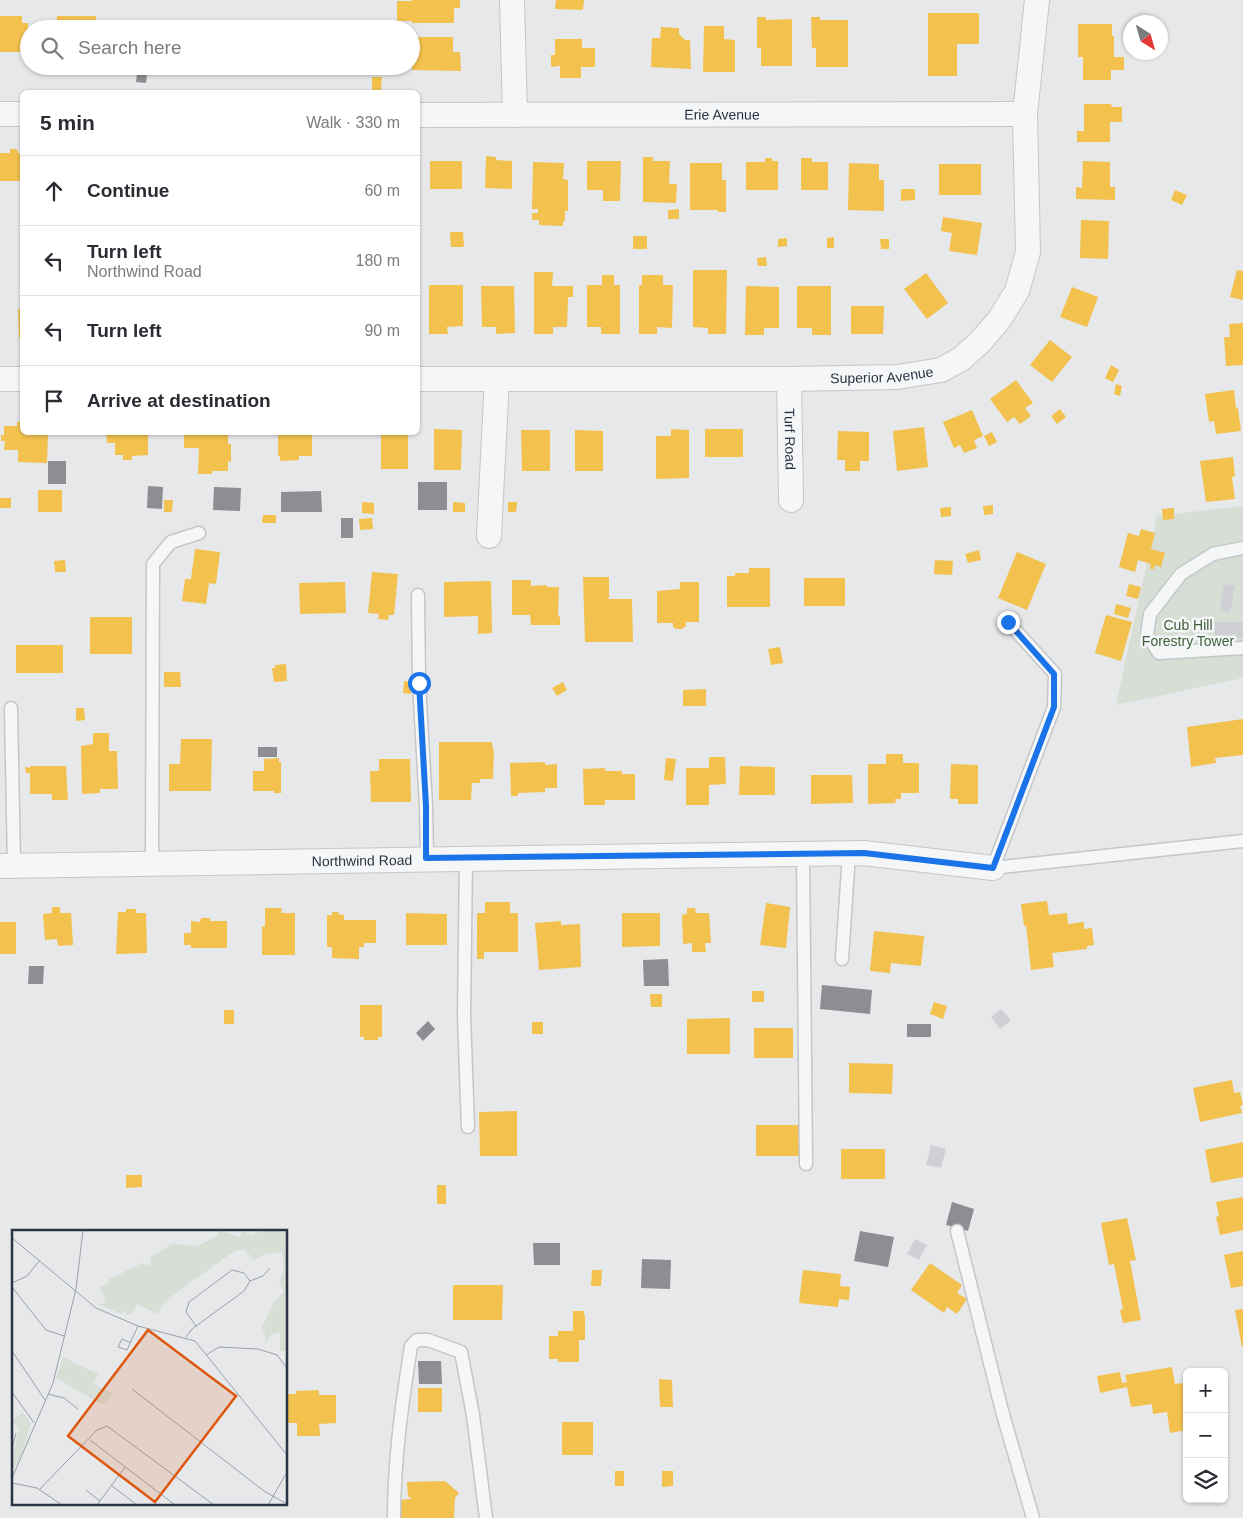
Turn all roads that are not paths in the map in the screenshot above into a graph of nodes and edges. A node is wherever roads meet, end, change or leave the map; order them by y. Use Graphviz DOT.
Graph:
graph roads {
  1 [pos="512,0"];
  2 [pos="1038,0"];
  3 [pos="0,114"];
  4 [pos="20,114"];
  5 [pos="1025,114"];
  6 [pos="420,115"];
  7 [pos="515,115"];
  8 [pos="0,379"];
  9 [pos="20,379"];
  10 [pos="420,379"];
  11 [pos="497,379"];
  12 [pos="789,379"];
  13 [pos="791,500"];
  14 [pos="199,533"];
  15 [pos="489,536"];
  16 [pos="1243,548"];
  17 [pos="418,595"];
  18 [pos="1008,622"];
  19 [pos="1243,648"];
  20 [pos="11,708"];
  21 [pos="1243,841"];
  22 [pos="849,853"];
  23 [pos="803,854"];
  24 [pos="426,858"];
  25 [pos="466,858"];
  26 [pos="152,864"];
  27 [pos="7,866"];
  28 [pos="993,868"];
  29 [pos="842,960"];
  30 [pos="468,1127"];
  31 [pos="806,1164"];
  32 [pos="957,1232"];
  33 [pos="394,1518"];
  34 [pos="486,1518"];
  35 [pos="1033,1518"];
  1 -- 7 [label="street"];
  2 -- 5 [label="street, Superior Avenue"];
  3 -- 4 [label="street"];
  5 -- 7 [label="street, Erie Avenue"];
  5 -- 12 [label="street, Superior Avenue"];
  6 -- 7 [label="street, Erie Avenue"];
  8 -- 9 [label="street"];
  10 -- 11 [label="street, Superior Avenue"];
  11 -- 12 [label="street, Superior Avenue"];
  11 -- 15 [label="street"];
  12 -- 13 [label="street, Turf Road"];
  14 -- 26 [label="lane"];
  16 -- 19 [label="lane"];
  17 -- 24 [label="lane"];
  18 -- 28 [label="lane"];
  20 -- 27 [label="lane"];
  21 -- 28 [label="lane"];
  22 -- 23 [label="street, Northwind Road"];
  22 -- 28 [label="street, Northwind Road"];
  22 -- 29 [label="lane"];
  23 -- 25 [label="street, Northwind Road"];
  23 -- 31 [label="lane"];
  24 -- 25 [label="street, Northwind Road"];
  24 -- 26 [label="street, Northwind Road"];
  25 -- 30 [label="lane"];
  26 -- 27 [label="street, Northwind Road"];
  32 -- 35 [label="lane"];
  33 -- 34 [label="lane"];
}
